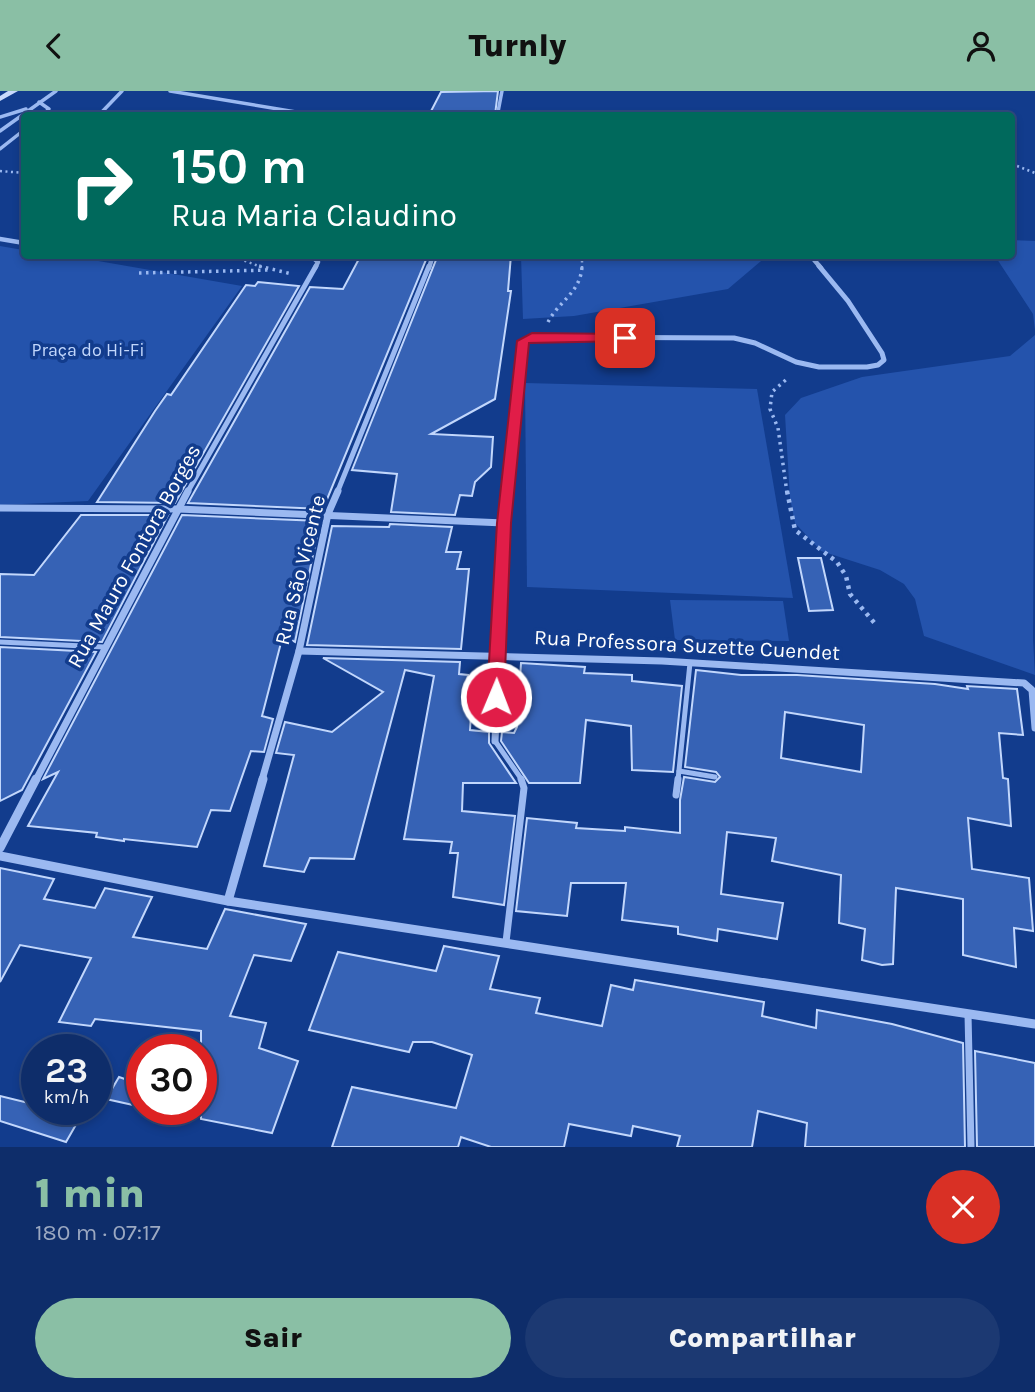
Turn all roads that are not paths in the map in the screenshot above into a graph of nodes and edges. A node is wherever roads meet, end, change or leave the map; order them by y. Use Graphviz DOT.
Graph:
graph roads {
  1 [pos="14,91"];
  2 [pos="56,91"];
  3 [pos="122,91"];
  4 [pos="170,91"];
  5 [pos="502,91"];
  6 [pos="0,99"];
  7 [pos="39,102"];
  8 [pos="30,109"];
  9 [pos="26,112"];
  10 [pos="46,112"];
  11 [pos="102,112"];
  12 [pos="296,112"];
  13 [pos="498,112"];
  14 [pos="21,116"];
  15 [pos="0,117"];
  16 [pos="0,131"];
  17 [pos="21,132"];
  18 [pos="0,149"];
  19 [pos="0,239"];
  20 [pos="21,242"];
  21 [pos="315,259"];
  22 [pos="432,259"];
  23 [pos="813,259"];
  24 [pos="0,507"];
  25 [pos="178,509"];
  26 [pos="328,514"];
  27 [pos="504,523"];
  28 [pos="0,642"];
  29 [pos="104,647"];
  30 [pos="299,651"];
  31 [pos="497,653"];
  32 [pos="690,663"];
  33 [pos="1035,728"];
  34 [pos="495,741"];
  35 [pos="679,772"];
  36 [pos="715,777"];
  37 [pos="676,795"];
  38 [pos="0,848"];
  39 [pos="0,856"];
  40 [pos="228,901"];
  41 [pos="506,942"];
  42 [pos="968,1014"];
  43 [pos="1035,1024"];
  44 [pos="971,1147"];
  1 -- 6 [label="street"];
  2 -- 7 [label="lane"];
  3 -- 11 [label="lane"];
  4 -- 12 [label="lane"];
  5 -- 13 [label="lane"];
  7 -- 8 [label="lane"];
  7 -- 10 [label="lane"];
  8 -- 9 [label="lane"];
  8 -- 15 [label="lane"];
  14 -- 16 [label="lane"];
  17 -- 18 [label="lane"];
  19 -- 20 [label="street"];
  21 -- 25 [label="street, Rua Mauro Fontora Borges"];
  22 -- 26 [label="street, Rua São Vicente"];
  23 -- 27 [label="street"];
  24 -- 25 [label="street"];
  25 -- 26 [label="street"];
  25 -- 29 [label="street, Rua Mauro Fontora Borges"];
  26 -- 27 [label="street"];
  26 -- 30 [label="street, Rua São Vicente"];
  27 -- 31 [label="street"];
  28 -- 29 [label="lane"];
  29 -- 38 [label="street, Rua Mauro Fontora Borges"];
  30 -- 31 [label="street, Rua Professora Suzette Cuendet"];
  30 -- 40 [label="street, Rua São Vicente"];
  31 -- 32 [label="street, Rua Professora Suzette Cuendet"];
  31 -- 34 [label="street"];
  32 -- 33 [label="street, Rua Professora Suzette Cuendet"];
  32 -- 35 [label="lane"];
  34 -- 41 [label="lane"];
  35 -- 36 [label="lane"];
  35 -- 37 [label="lane"];
  39 -- 40 [label="street"];
  40 -- 41 [label="street"];
  41 -- 42 [label="street"];
  42 -- 43 [label="street"];
  42 -- 44 [label="lane"];
}
